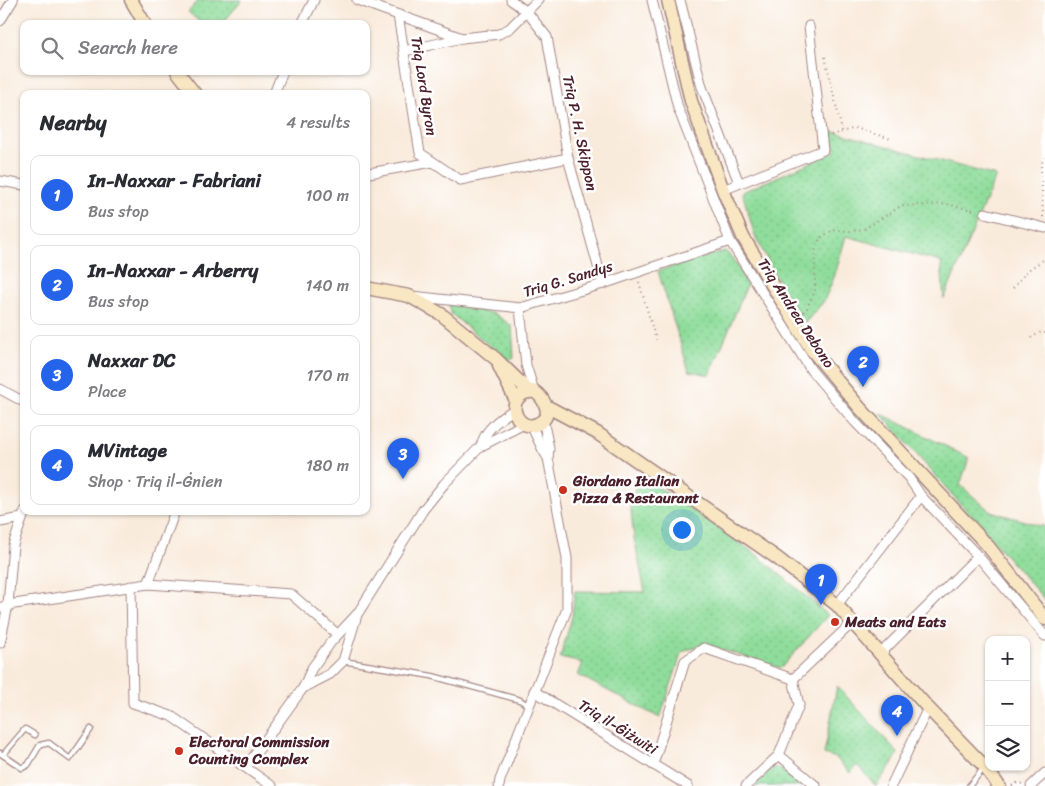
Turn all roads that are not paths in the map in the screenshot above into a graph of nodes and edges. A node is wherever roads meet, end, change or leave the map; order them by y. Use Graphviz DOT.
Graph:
graph roads {
  1 [pos="13,0"];
  2 [pos="131,0"];
  3 [pos="314,0"];
  4 [pos="357,0"];
  5 [pos="511,0"];
  6 [pos="538,0"];
  7 [pos="652,0"];
  8 [pos="668,0"];
  9 [pos="680,0"];
  10 [pos="527,12"];
  11 [pos="398,15"];
  12 [pos="0,20"];
  13 [pos="143,20"];
  14 [pos="304,20"];
  15 [pos="809,26"];
  16 [pos="462,38"];
  17 [pos="404,51"];
  18 [pos="179,75"];
  19 [pos="281,75"];
  20 [pos="192,90"];
  21 [pos="276,90"];
  22 [pos="568,158"];
  23 [pos="433,162"];
  24 [pos="370,173"];
  25 [pos="0,180"];
  26 [pos="738,183"];
  27 [pos="20,184"];
  28 [pos="723,190"];
  29 [pos="985,213"];
  30 [pos="1044,224"];
  31 [pos="730,241"];
  32 [pos="603,284"];
  33 [pos="370,289"];
  34 [pos="409,296"];
  35 [pos="520,308"];
  36 [pos="496,360"];
  37 [pos="0,389"];
  38 [pos="532,392"];
  39 [pos="20,393"];
  40 [pos="12,396"];
  41 [pos="20,400"];
  42 [pos="515,405"];
  43 [pos="538,419"];
  44 [pos="481,446"];
  45 [pos="921,496"];
  46 [pos="23,515"];
  47 [pos="174,515"];
  48 [pos="0,522"];
  49 [pos="978,556"];
  50 [pos="148,584"];
  51 [pos="130,586"];
  52 [pos="837,605"];
  53 [pos="4,606"];
  54 [pos="358,613"];
  55 [pos="1045,618"];
  56 [pos="852,623"];
  57 [pos="337,634"];
  58 [pos="1045,636"];
  59 [pos="0,643"];
  60 [pos="880,654"];
  61 [pos="343,661"];
  62 [pos="793,678"];
  63 [pos="303,688"];
  64 [pos="534,691"];
  65 [pos="529,706"];
  66 [pos="928,708"];
  67 [pos="91,729"];
  68 [pos="35,735"];
  69 [pos="2,754"];
  70 [pos="779,755"];
  71 [pos="653,765"];
  72 [pos="246,767"];
  73 [pos="985,767"];
  74 [pos="988,771"];
  75 [pos="1045,773"];
  76 [pos="502,784"];
  77 [pos="272,786"];
  78 [pos="688,786"];
  79 [pos="746,786"];
  80 [pos="816,786"];
  81 [pos="890,786"];
  82 [pos="969,786"];
  83 [pos="1000,786"];
  84 [pos="1031,786"];
  1 -- 12 [label="street"];
  2 -- 13 [label="main road"];
  3 -- 14 [label="street"];
  4 -- 11 [label="street"];
  5 -- 10 [label="street, Triq P. H. Skippon"];
  6 -- 10 [label="street"];
  7 -- 31 [label="street, Triq Andrea Debono"];
  8 -- 28 [label="main road, Triq Andrea Debono"];
  9 -- 26 [label="street"];
  10 -- 16 [label="street"];
  10 -- 22 [label="street, Triq P. H. Skippon"];
  11 -- 16 [label="street"];
  11 -- 17 [label="street, Triq Lord Byron"];
  15 -- 26 [label="street"];
  16 -- 17 [label="street"];
  17 -- 23 [label="street, Triq Lord Byron"];
  18 -- 20 [label="main road"];
  19 -- 21 [label="street"];
  22 -- 23 [label="street, Triq Lord Byron"];
  22 -- 32 [label="street, Triq P. H. Skippon"];
  23 -- 24 [label="street"];
  25 -- 27 [label="street"];
  26 -- 28 [label="street"];
  28 -- 55 [label="main road, Triq Andrea Debono"];
  29 -- 30 [label="street"];
  31 -- 32 [label="street, Triq G. Sandys"];
  31 -- 45 [label="street, Triq Andrea Debono"];
  32 -- 35 [label="street, Triq G. Sandys"];
  33 -- 34 [label="main road"];
  34 -- 35 [label="street, Triq G. Sandys"];
  34 -- 36 [label="main road"];
  35 -- 38 [label="street"];
  36 -- 38 [label="main road"];
  36 -- 42 [label="main road"];
  37 -- 40 [label="street"];
  38 -- 42 [label="main road"];
  38 -- 43 [label="main road"];
  39 -- 40 [label="street"];
  40 -- 41 [label="street"];
  42 -- 43 [label="main road"];
  42 -- 44 [label="street"];
  43 -- 44 [label="street"];
  43 -- 52 [label="main road"];
  43 -- 64 [label="street"];
  44 -- 54 [label="street"];
  45 -- 49 [label="street, Triq Andrea Debono"];
  45 -- 52 [label="street"];
  46 -- 48 [label="street"];
  46 -- 53 [label="street"];
  47 -- 50 [label="street"];
  49 -- 58 [label="street, Triq Andrea Debono"];
  49 -- 60 [label="street"];
  50 -- 51 [label="street"];
  50 -- 57 [label="street"];
  51 -- 53 [label="street"];
  51 -- 72 [label="street"];
  52 -- 56 [label="main road"];
  53 -- 59 [label="street"];
  54 -- 57 [label="street"];
  54 -- 61 [label="street"];
  56 -- 60 [label="main road"];
  56 -- 62 [label="street"];
  57 -- 63 [label="street"];
  60 -- 66 [label="main road"];
  61 -- 63 [label="street"];
  61 -- 65 [label="lane"];
  62 -- 70 [label="street"];
  62 -- 71 [label="street"];
  63 -- 72 [label="street"];
  64 -- 65 [label="street"];
  64 -- 71 [label="street, Triq il-Ġiżwiti"];
  65 -- 76 [label="street"];
  66 -- 73 [label="main road"];
  66 -- 81 [label="street"];
  67 -- 69 [label="lane"];
  68 -- 69 [label="lane"];
  70 -- 79 [label="street"];
  70 -- 80 [label="street"];
  71 -- 78 [label="street, Triq il-Ġiżwiti"];
  72 -- 77 [label="street"];
  73 -- 82 [label="lane"];
  74 -- 83 [label="main road"];
  75 -- 84 [label="street"];
}
